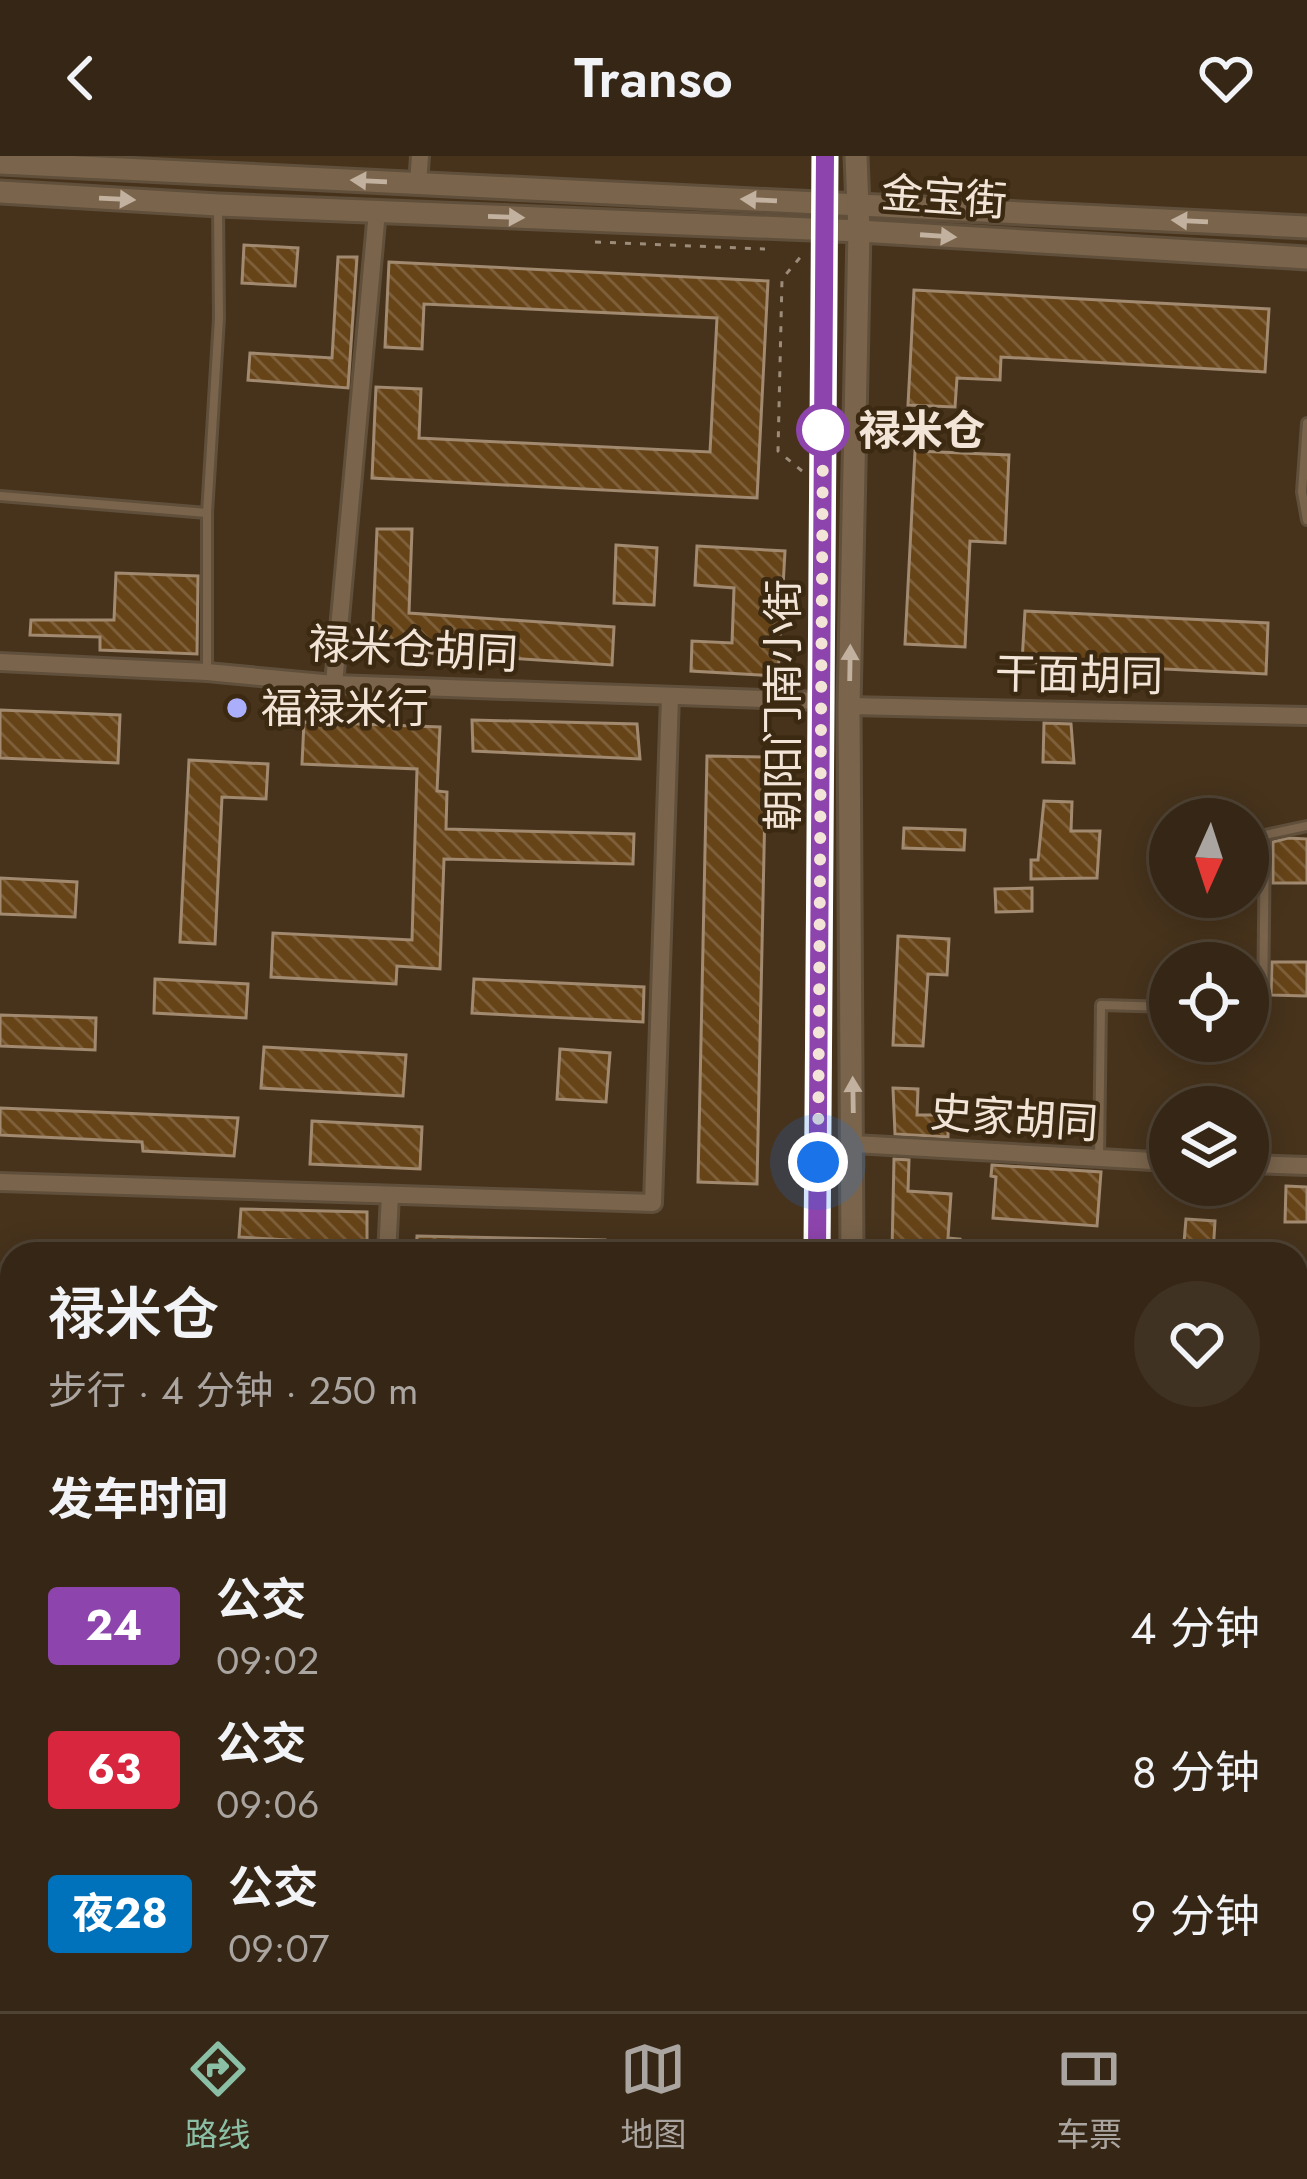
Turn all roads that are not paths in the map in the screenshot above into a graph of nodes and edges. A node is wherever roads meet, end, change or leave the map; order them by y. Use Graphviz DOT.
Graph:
graph roads {
  1 [pos="420,156"];
  2 [pos="825,156"];
  3 [pos="856,156"];
  4 [pos="0,163"];
  5 [pos="153,163"];
  6 [pos="418,184"];
  7 [pos="0,192"];
  8 [pos="825,203"];
  9 [pos="855,203"];
  10 [pos="218,205"];
  11 [pos="377,211"];
  12 [pos="1307,227"];
  13 [pos="824,230"];
  14 [pos="859,231"];
  15 [pos="1307,258"];
  16 [pos="1307,423"];
  17 [pos="0,496"];
  18 [pos="207,513"];
  19 [pos="1307,520"];
  20 [pos="0,662"];
  21 [pos="207,672"];
  22 [pos="334,684"];
  23 [pos="670,696"];
  24 [pos="822,701"];
  25 [pos="849,706"];
  26 [pos="1307,716"];
  27 [pos="1307,826"];
  28 [pos="1263,942"];
  29 [pos="1149,1006"];
  30 [pos="854,1144"];
  31 [pos="1099,1160"];
  32 [pos="1149,1161"];
  33 [pos="1269,1165"];
  34 [pos="1307,1166"];
  35 [pos="0,1182"];
  36 [pos="390,1195"];
  37 [pos="388,1242"];
  38 [pos="817,1242"];
  39 [pos="852,1242"];
  1 -- 6 [label="street"];
  2 -- 8 [label="main road, 朝阳门南小街"];
  3 -- 9 [label="main road, 朝阳门南小街"];
  4 -- 5 [label="main road, 金宝街"];
  6 -- 5 [label="main road, 金宝街, one-way"];
  8 -- 6 [label="main road, 金宝街, one-way"];
  7 -- 10 [label="main road, 金宝街, one-way"];
  8 -- 9 [label="main road, 金宝街"];
  8 -- 13 [label="main road, 朝阳门南小街"];
  12 -- 9 [label="main road, 金宝街, one-way"];
  9 -- 14 [label="main road, 朝阳门南小街"];
  10 -- 11 [label="main road, 金宝街"];
  10 -- 18 [label="lane"];
  11 -- 13 [label="main road, 金宝街, one-way"];
  11 -- 22 [label="street"];
  13 -- 14 [label="main road, 金宝街"];
  13 -- 24 [label="main road, 朝阳门南小街"];
  14 -- 15 [label="main road, 金宝街, one-way"];
  25 -- 14 [label="main road, 朝阳门南小街, one-way"];
  16 -- 19 [label="lane"];
  17 -- 18 [label="lane"];
  18 -- 21 [label="lane"];
  20 -- 21 [label="street, 禄米仓胡同"];
  21 -- 22 [label="street, 禄米仓胡同"];
  22 -- 23 [label="street, 禄米仓胡同"];
  23 -- 24 [label="street, 禄米仓胡同"];
  23 -- 36 [label="street"];
  24 -- 38 [label="main road, 朝阳门南小街"];
  25 -- 26 [label="street, 干面胡同"];
  30 -- 25 [label="main road, 朝阳门南小街, one-way"];
  27 -- 28 [label="lane"];
  29 -- 31 [label="lane"];
  30 -- 31 [label="street, 史家胡同"];
  30 -- 39 [label="main road, 朝阳门南小街"];
  31 -- 32 [label="street, 史家胡同"];
  33 -- 34 [label="street"];
  35 -- 36 [label="street"];
  36 -- 37 [label="street"];
}
